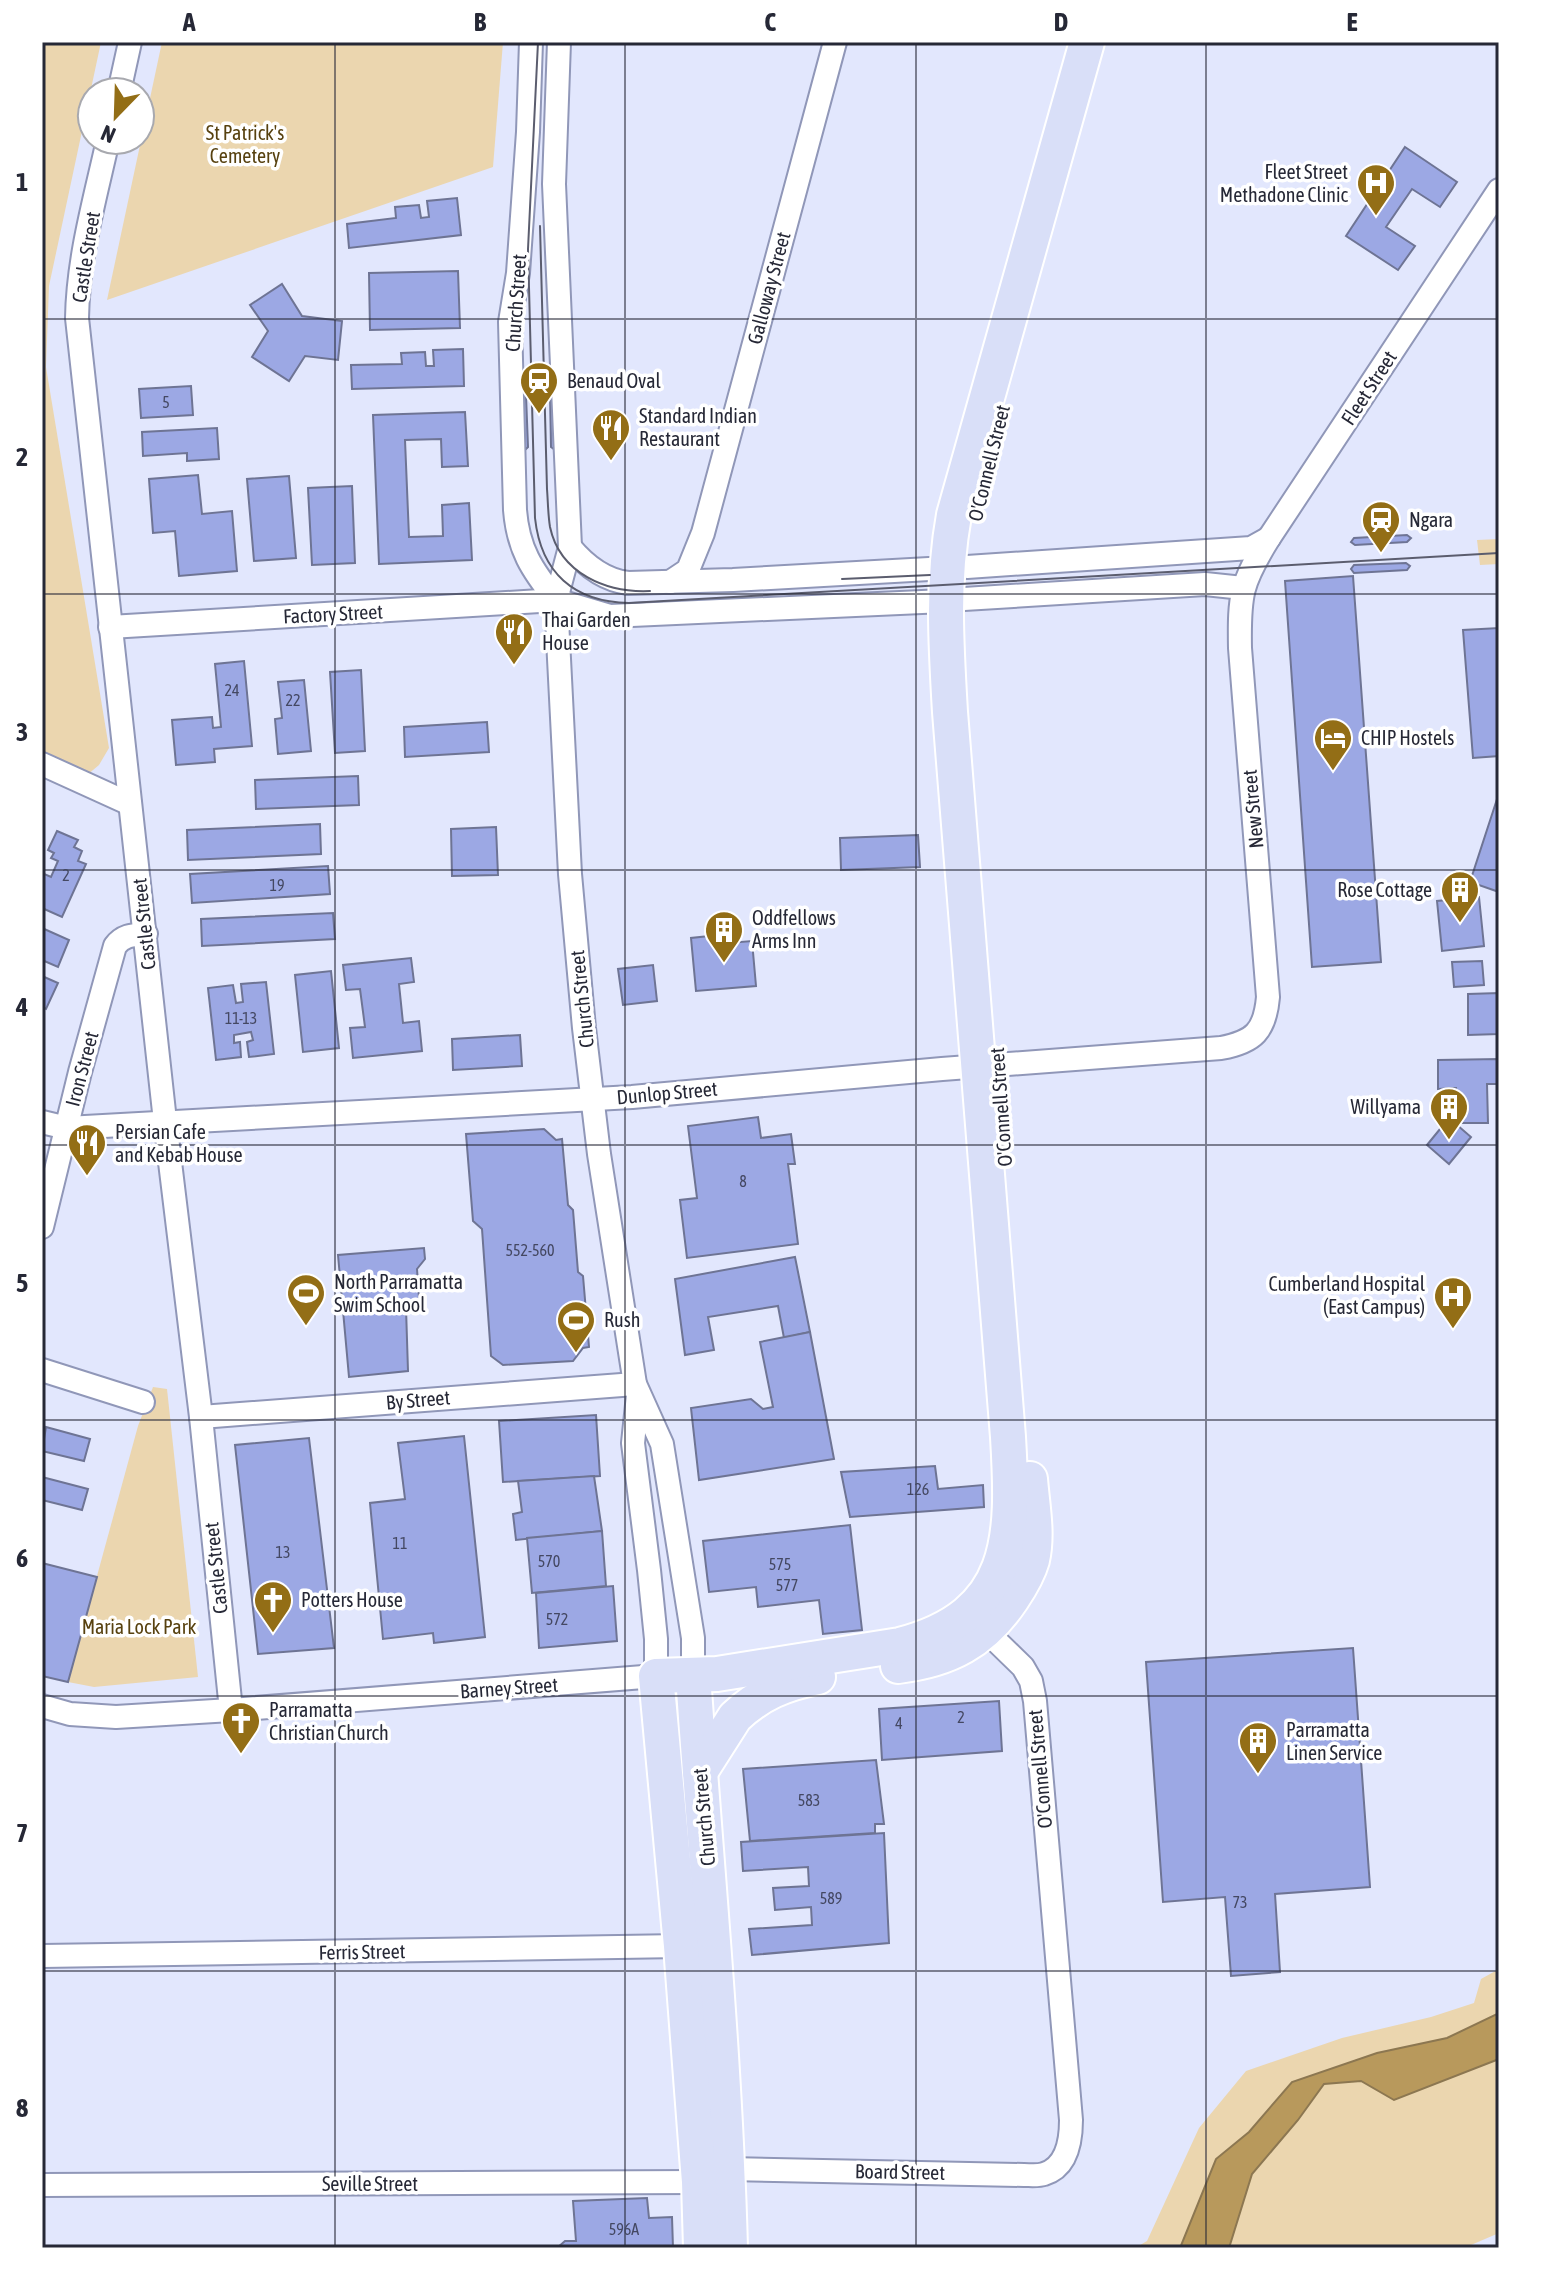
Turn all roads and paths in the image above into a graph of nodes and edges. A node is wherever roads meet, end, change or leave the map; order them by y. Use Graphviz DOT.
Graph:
graph roads {
  1 [pos="130,42"];
  2 [pos="531,42"];
  3 [pos="559,42"];
  4 [pos="835,42"];
  5 [pos="1087,42"];
  6 [pos="1106,42"];
  7 [pos="123,76"];
  8 [pos="104,156"];
  9 [pos="1499,190"];
  10 [pos="703,533"];
  11 [pos="1269,538"];
  12 [pos="570,547"];
  13 [pos="600,574"];
  14 [pos="733,580"];
  15 [pos="670,582"];
  16 [pos="956,583"];
  17 [pos="1243,588"];
  18 [pos="556,600"];
  19 [pos="110,627"];
  20 [pos="42,764"];
  21 [pos="130,804"];
  22 [pos="146,934"];
  23 [pos="1260,1028"];
  24 [pos="988,1066"];
  25 [pos="593,1099"];
  26 [pos="165,1121"];
  27 [pos="42,1122"];
  28 [pos="67,1128"];
  29 [pos="42,1227"];
  30 [pos="42,1370"];
  31 [pos="636,1389"];
  32 [pos="143,1402"];
  33 [pos="201,1417"];
  34 [pos="976,1622"];
  35 [pos="693,1675"];
  36 [pos="656,1676"];
  37 [pos="42,1706"];
  38 [pos="231,1710"];
  39 [pos="700,1772"];
  40 [pos="681,1946"];
  41 [pos="42,1956"];
  42 [pos="1066,2156"];
  43 [pos="713,2175"];
  44 [pos="42,2185"];
  45 [pos="701,2248"];
  46 [pos="730,2248"];
  1 -- 7 [label="street"];
  2 -- 18 [label="street, Church Street"];
  3 -- 12 [label="street, Church Street"];
  4 -- 10 [label="street, Galloway Street"];
  5 -- 16 [label="main road, O'Connell Street"];
  6 -- 16 [label="main road, O'Connell Street"];
  8 -- 19 [label="street, Castle Street"];
  9 -- 11 [label="street, Fleet Street"];
  10 -- 14 [label="street"];
  10 -- 15 [label="street, Galloway Street"];
  11 -- 16 [label="street, Factory Street"];
  11 -- 17 [label="street, Fleet Street"];
  12 -- 13 [label="street"];
  12 -- 18 [label="street, Church Street"];
  13 -- 15 [label="street, Factory Street"];
  13 -- 18 [label="street"];
  14 -- 15 [label="street, Factory Street"];
  14 -- 16 [label="street, Factory Street"];
  16 -- 17 [label="street, Factory Street"];
  16 -- 18 [label="street, Factory Street"];
  16 -- 24 [label="main road, O'Connell Street"];
  17 -- 23 [label="street, New Street"];
  18 -- 19 [label="street, Factory Street"];
  18 -- 25 [label="street, Church Street"];
  19 -- 21 [label="street, Castle Street"];
  20 -- 21 [label="street"];
  21 -- 22 [label="street, Castle Street"];
  22 -- 26 [label="street, Castle Street"];
  22 -- 28 [label="street, Iron Street"];
  23 -- 24 [label="street, Dunlop Street"];
  24 -- 25 [label="street, Dunlop Street"];
  24 -- 34 [label="main road, O'Connell Street"];
  25 -- 26 [label="street, Dunlop Street"];
  25 -- 31 [label="street, Church Street"];
  26 -- 28 [label="street, Dunlop Street"];
  26 -- 33 [label="street, Castle Street"];
  27 -- 28 [label="street, Dunlop Street"];
  28 -- 29 [label="street, Iron Street"];
  30 -- 32 [label="street"];
  31 -- 33 [label="street, By Street"];
  31 -- 35 [label="street, Church Street"];
  31 -- 36 [label="street, Church Street"];
  33 -- 38 [label="street, Castle Street"];
  34 -- 35 [label="main road, Barney Street"];
  34 -- 39 [label="main road"];
  34 -- 42 [label="street, O'Connell Street"];
  35 -- 36 [label="main road, Barney Street"];
  35 -- 39 [label="main road, Church Street"];
  36 -- 38 [label="street, Barney Street"];
  36 -- 40 [label="main road, Church Street"];
  37 -- 38 [label="street, Barney Street"];
  39 -- 43 [label="main road, Church Street"];
  40 -- 41 [label="street, Ferris Street"];
  40 -- 43 [label="main road, Church Street"];
  42 -- 43 [label="street, Board Street"];
  43 -- 44 [label="street, Seville Street"];
  43 -- 45 [label="main road, Church Street"];
  43 -- 46 [label="main road, Church Street"];
}
